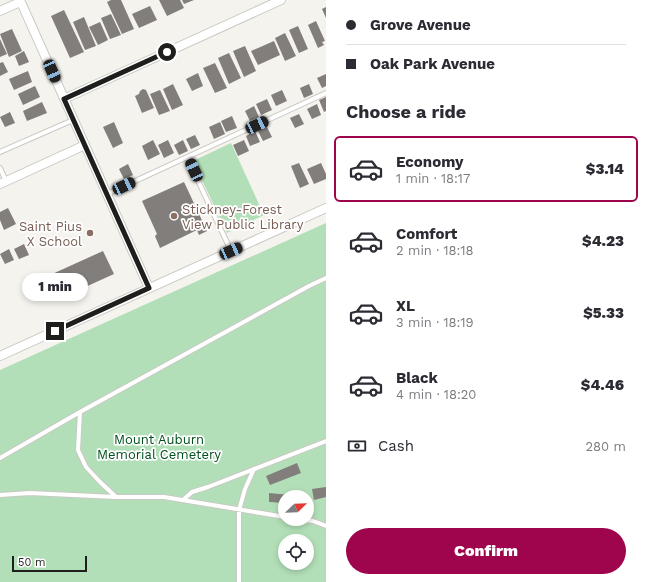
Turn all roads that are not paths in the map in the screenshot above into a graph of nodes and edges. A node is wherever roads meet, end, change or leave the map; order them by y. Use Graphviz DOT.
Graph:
graph roads {
  1 [pos="281,0"];
  2 [pos="21,1"];
  3 [pos="0,11"];
  4 [pos="326,94"];
  5 [pos="64,99"];
  6 [pos="73,120"];
  7 [pos="85,145"];
  8 [pos="0,152"];
  9 [pos="187,157"];
  10 [pos="0,168"];
  11 [pos="3,183"];
  12 [pos="107,194"];
  13 [pos="326,208"];
  14 [pos="231,251"];
  15 [pos="326,278"];
  16 [pos="149,288"];
  17 [pos="0,356"];
  18 [pos="80,412"];
  19 [pos="326,441"];
  20 [pos="0,458"];
  21 [pos="254,469"];
  22 [pos="0,495"];
  23 [pos="116,497"];
  24 [pos="183,500"];
  25 [pos="239,510"];
  26 [pos="278,516"];
  27 [pos="314,521"];
  28 [pos="326,526"];
  29 [pos="239,582"];
  1 -- 5 [label="street"];
  2 -- 3 [label="street"];
  2 -- 5 [label="street"];
  4 -- 9 [label="lane"];
  5 -- 6 [label="street"];
  6 -- 7 [label="street"];
  6 -- 8 [label="lane"];
  7 -- 11 [label="street"];
  7 -- 12 [label="street"];
  9 -- 12 [label="lane"];
  9 -- 14 [label="lane"];
  10 -- 11 [label="lane"];
  12 -- 16 [label="street"];
  13 -- 14 [label="street"];
  14 -- 16 [label="street"];
  15 -- 18 [label="lane"];
  16 -- 17 [label="street"];
  18 -- 20 [label="lane"];
  18 -- 23 [label="lane"];
  19 -- 21 [label="lane"];
  21 -- 24 [label="lane"];
  21 -- 25 [label="lane"];
  22 -- 23 [label="lane"];
  23 -- 24 [label="lane"];
  24 -- 25 [label="lane"];
  25 -- 26 [label="lane"];
  25 -- 29 [label="lane"];
  27 -- 28 [label="lane"];
}
